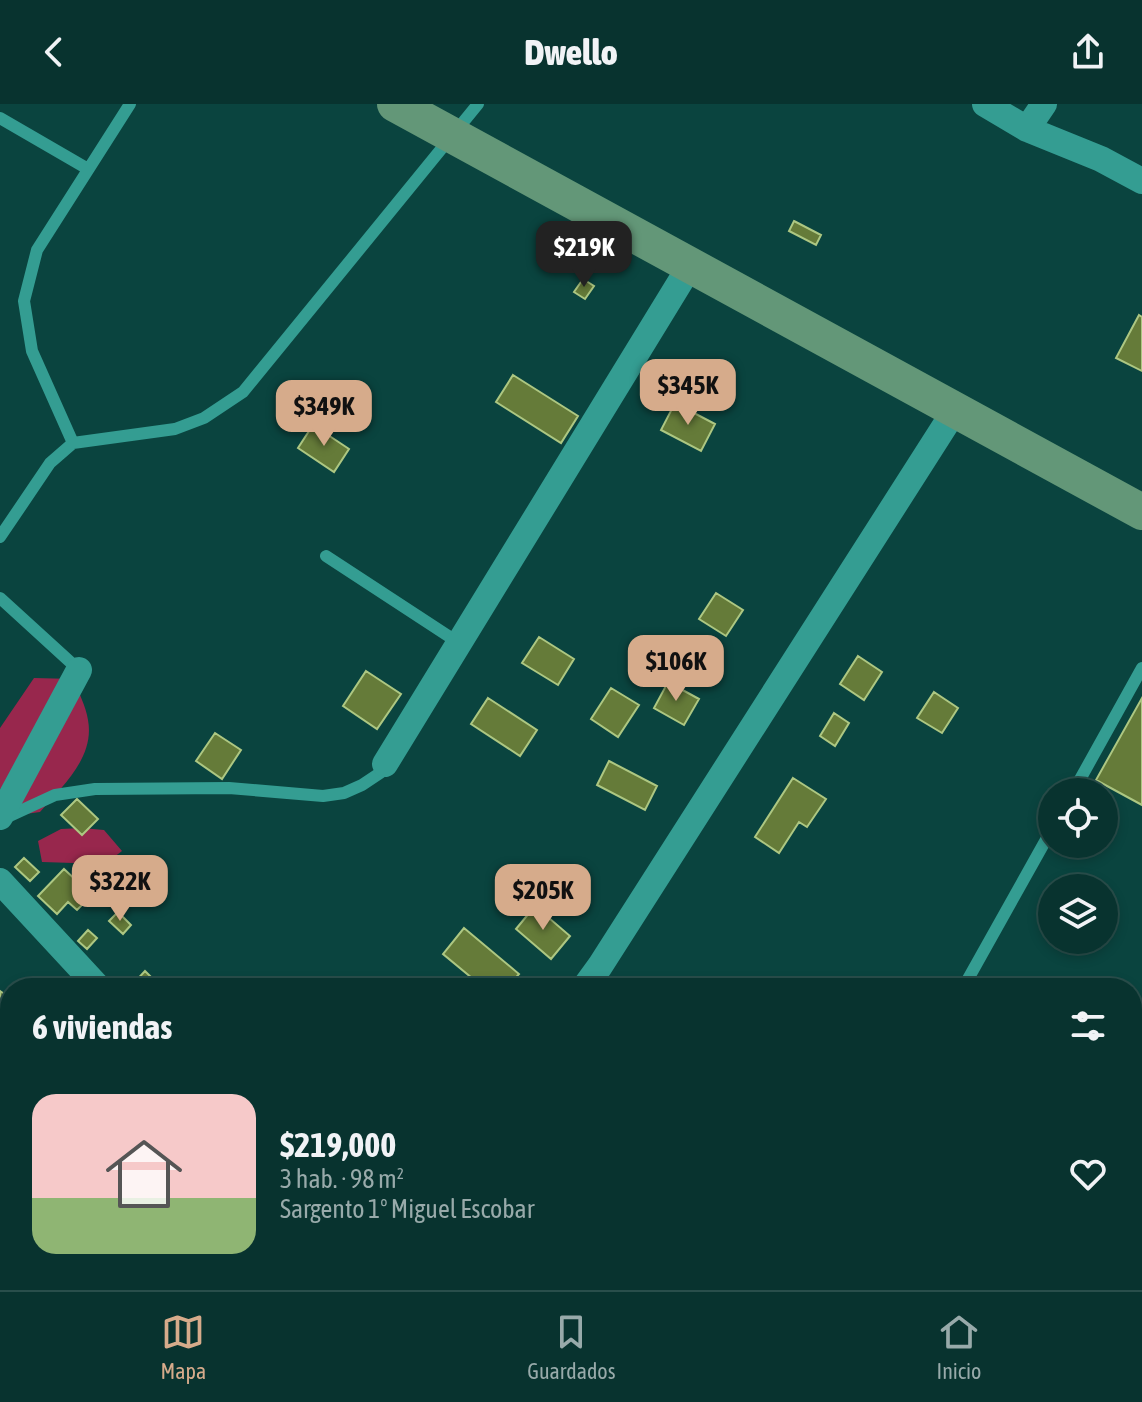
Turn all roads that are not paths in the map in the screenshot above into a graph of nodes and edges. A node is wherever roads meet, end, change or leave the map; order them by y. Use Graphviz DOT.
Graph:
graph roads {
  1 [pos="130,104"];
  2 [pos="395,104"];
  3 [pos="478,104"];
  4 [pos="985,104"];
  5 [pos="1044,104"];
  6 [pos="0,118"];
  7 [pos="1027,129"];
  8 [pos="462,142"];
  9 [pos="88,169"];
  10 [pos="1142,181"];
  11 [pos="690,266"];
  12 [pos="955,410"];
  13 [pos="73,443"];
  14 [pos="1142,512"];
  15 [pos="0,537"];
  16 [pos="326,556"];
  17 [pos="0,598"];
  18 [pos="459,643"];
  19 [pos="1142,668"];
  20 [pos="79,670"];
  21 [pos="385,764"];
  22 [pos="1081,778"];
  23 [pos="0,819"];
  24 [pos="1038,854"];
  25 [pos="0,881"];
  26 [pos="90,978"];
  27 [pos="591,978"];
  28 [pos="969,978"];
  1 -- 9 [label="lane"];
  2 -- 8 [label="street"];
  3 -- 8 [label="lane"];
  4 -- 7 [label="street"];
  5 -- 7 [label="street"];
  6 -- 9 [label="lane"];
  7 -- 10 [label="street"];
  8 -- 11 [label="street"];
  8 -- 13 [label="lane"];
  9 -- 13 [label="lane"];
  11 -- 12 [label="street"];
  11 -- 18 [label="street"];
  12 -- 14 [label="street"];
  12 -- 27 [label="street"];
  13 -- 15 [label="lane"];
  16 -- 18 [label="lane"];
  17 -- 20 [label="lane"];
  18 -- 21 [label="street"];
  19 -- 22 [label="lane"];
  20 -- 23 [label="street"];
  21 -- 23 [label="lane"];
  24 -- 28 [label="lane"];
  25 -- 26 [label="street"];
}
